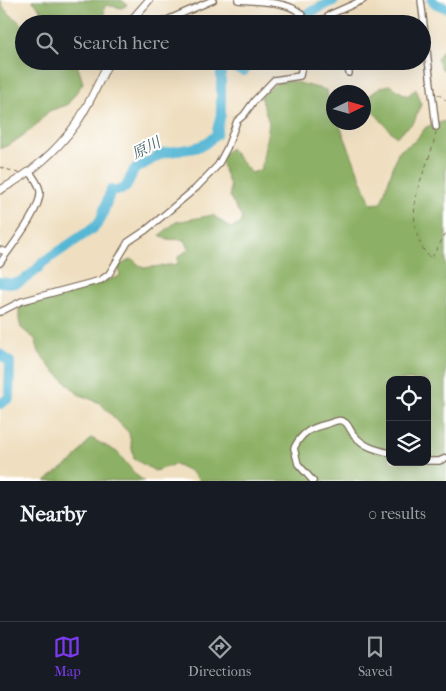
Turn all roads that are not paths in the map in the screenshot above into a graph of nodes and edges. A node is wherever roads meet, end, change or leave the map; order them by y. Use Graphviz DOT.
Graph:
graph roads {
  1 [pos="149,0"];
  2 [pos="213,0"];
  3 [pos="238,0"];
  4 [pos="363,0"];
  5 [pos="421,0"];
  6 [pos="136,15"];
  7 [pos="179,15"];
  8 [pos="301,15"];
  9 [pos="329,15"];
  10 [pos="423,15"];
  11 [pos="104,70"];
  12 [pos="301,70"];
  13 [pos="348,70"];
  14 [pos="430,70"];
  15 [pos="349,73"];
  16 [pos="436,127"];
  17 [pos="30,172"];
  18 [pos="0,190"];
  19 [pos="0,250"];
  20 [pos="7,252"];
  21 [pos="0,263"];
  22 [pos="0,312"];
  23 [pos="386,452"];
  24 [pos="446,458"];
  25 [pos="431,461"];
  26 [pos="312,481"];
  1 -- 6 [label="street"];
  2 -- 7 [label="street"];
  3 -- 8 [label="street"];
  4 -- 9 [label="street"];
  5 -- 10 [label="street"];
  11 -- 17 [label="street"];
  12 -- 22 [label="street"];
  13 -- 15 [label="street"];
  14 -- 16 [label="street"];
  17 -- 18 [label="street"];
  17 -- 20 [label="street"];
  19 -- 20 [label="street"];
  20 -- 21 [label="street"];
  23 -- 26 [label="street"];
  24 -- 25 [label="street"];
}
